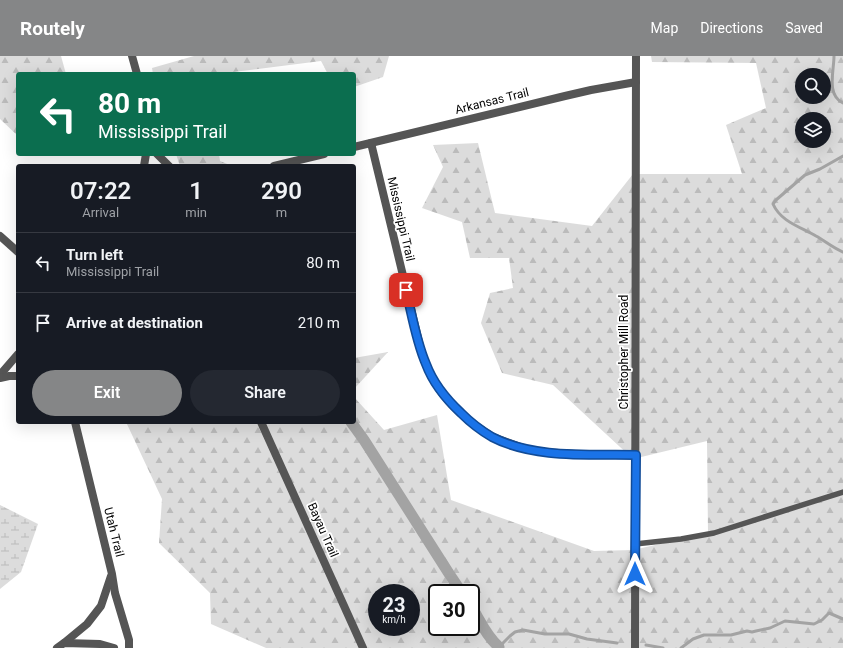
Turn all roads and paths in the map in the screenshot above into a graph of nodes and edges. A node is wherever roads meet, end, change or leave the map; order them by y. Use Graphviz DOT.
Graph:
graph roads {
  1 [pos="132,56"];
  2 [pos="636,56"];
  3 [pos="136,72"];
  4 [pos="636,82"];
  5 [pos="371,143"];
  6 [pos="356,147"];
  7 [pos="159,156"];
  8 [pos="316,156"];
  9 [pos="167,164"];
  10 [pos="282,164"];
  11 [pos="0,236"];
  12 [pos="16,250"];
  13 [pos="16,356"];
  14 [pos="0,376"];
  15 [pos="16,376"];
  16 [pos="75,424"];
  17 [pos="262,424"];
  18 [pos="636,455"];
  19 [pos="843,492"];
  20 [pos="635,544"];
  21 [pos="112,574"];
  22 [pos="60,645"];
  23 [pos="114,648"];
  24 [pos="129,648"];
  25 [pos="363,648"];
  26 [pos="635,648"];
  1 -- 3 [label="street"];
  2 -- 4 [label="street, Christopher Mill Road"];
  4 -- 5 [label="street, Arkansas Trail"];
  4 -- 18 [label="street, Christopher Mill Road"];
  5 -- 6 [label="street, Arkansas Trail"];
  5 -- 18 [label="street, Mississippi Trail"];
  7 -- 9 [label="street"];
  8 -- 10 [label="street"];
  11 -- 12 [label="street"];
  13 -- 14 [label="street"];
  14 -- 15 [label="street"];
  16 -- 21 [label="street, Utah Trail"];
  17 -- 25 [label="street, Bayau Trail"];
  18 -- 20 [label="street, Christopher Mill Road"];
  19 -- 20 [label="lane"];
  20 -- 26 [label="street, Christopher Mill Road"];
  21 -- 22 [label="street"];
  21 -- 24 [label="street, Utah Trail"];
  22 -- 23 [label="street"];
}
